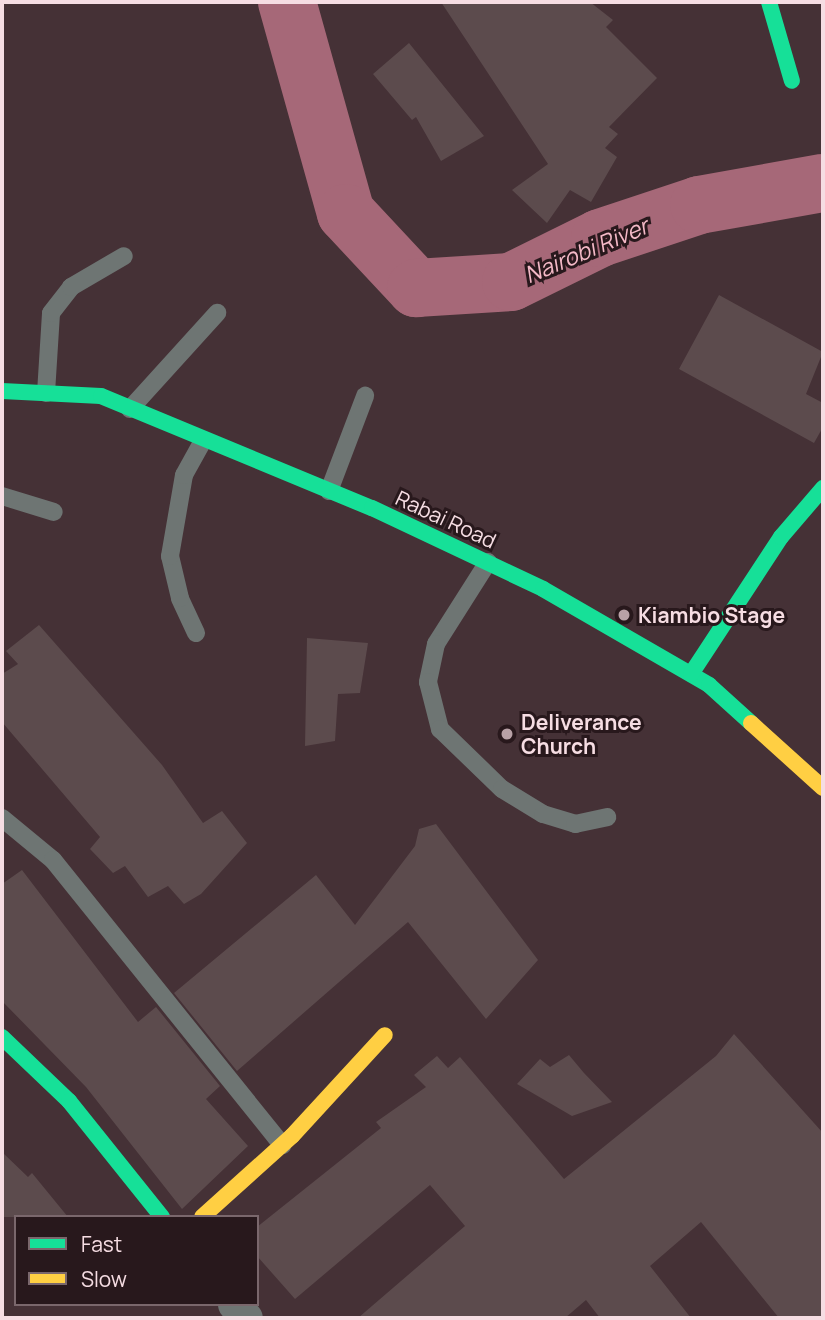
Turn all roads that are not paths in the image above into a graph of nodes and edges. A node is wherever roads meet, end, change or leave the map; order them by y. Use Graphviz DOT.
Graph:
graph roads {
  1 [pos="769,2"];
  2 [pos="792,81"];
  3 [pos="124,256"];
  4 [pos="217,313"];
  5 [pos="2,391"];
  6 [pos="46,393"];
  7 [pos="365,396"];
  8 [pos="130,409"];
  9 [pos="203,441"];
  10 [pos="823,488"];
  11 [pos="329,491"];
  12 [pos="2,496"];
  13 [pos="54,512"];
  14 [pos="488,562"];
  15 [pos="196,633"];
  16 [pos="691,674"];
  17 [pos="820,778"];
  18 [pos="607,817"];
  19 [pos="2,818"];
  20 [pos="385,1035"];
  21 [pos="2,1037"];
  22 [pos="282,1145"];
  23 [pos="160,1215"];
  24 [pos="204,1215"];
  1 -- 2 [label="main road"];
  3 -- 6 [label="lane"];
  4 -- 8 [label="lane"];
  5 -- 6 [label="main road, Rabai Road"];
  6 -- 8 [label="main road, Rabai Road"];
  7 -- 11 [label="lane"];
  8 -- 9 [label="main road, Rabai Road"];
  9 -- 11 [label="main road, Rabai Road"];
  9 -- 15 [label="lane"];
  10 -- 16 [label="main road"];
  11 -- 14 [label="main road, Rabai Road"];
  12 -- 13 [label="lane"];
  14 -- 16 [label="main road, Rabai Road"];
  14 -- 18 [label="lane"];
  16 -- 17 [label="main road, Rabai Road"];
  19 -- 22 [label="lane"];
  20 -- 22 [label="main road"];
  21 -- 23 [label="main road"];
  22 -- 24 [label="main road"];
}
